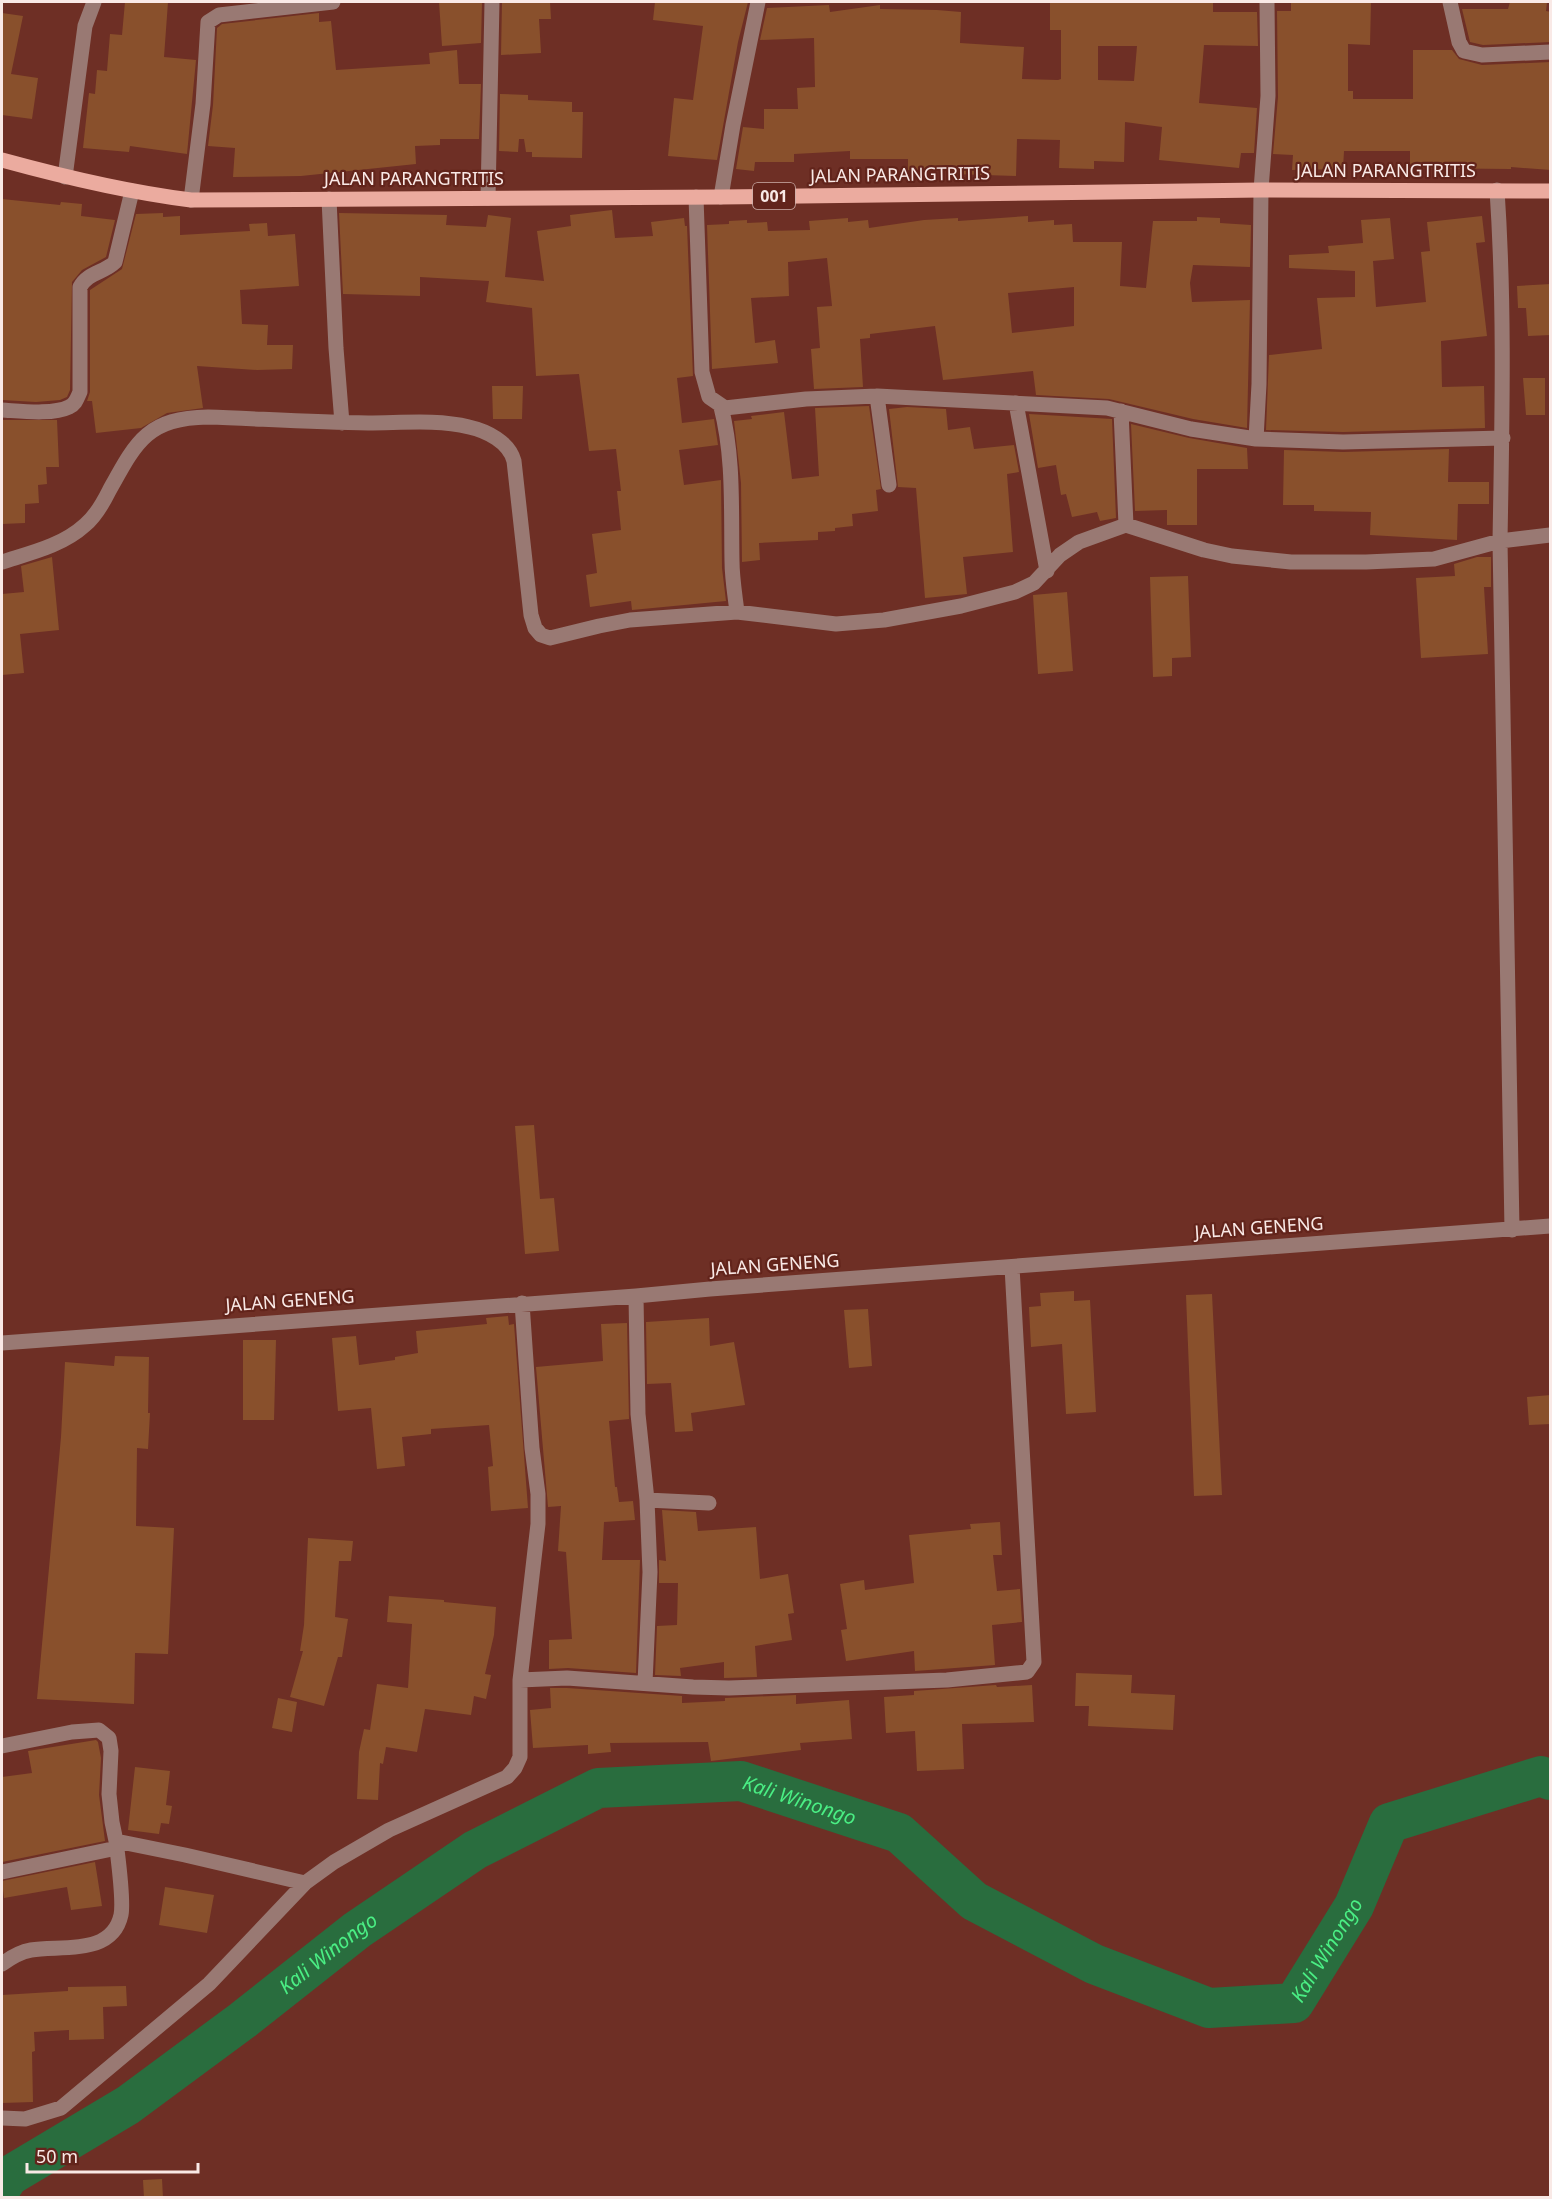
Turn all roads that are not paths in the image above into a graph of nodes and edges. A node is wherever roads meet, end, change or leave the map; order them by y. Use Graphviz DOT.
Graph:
graph roads {
  1 [pos="94,2"];
  2 [pos="333,2"];
  3 [pos="492,2"];
  4 [pos="758,2"];
  5 [pos="1268,2"];
  6 [pos="1450,2"];
  7 [pos="1551,52"];
  8 [pos="2,160"];
  9 [pos="65,177"];
  10 [pos="1261,190"];
  11 [pos="1497,190"];
  12 [pos="132,191"];
  13 [pos="1551,191"];
  14 [pos="696,197"];
  15 [pos="721,197"];
  16 [pos="488,198"];
  17 [pos="329,199"];
  18 [pos="191,200"];
  19 [pos="877,396"];
  20 [pos="1016,404"];
  21 [pos="721,407"];
  22 [pos="2,410"];
  23 [pos="1121,411"];
  24 [pos="342,423"];
  25 [pos="1503,438"];
  26 [pos="1256,439"];
  27 [pos="889,485"];
  28 [pos="1126,525"];
  29 [pos="1551,535"];
  30 [pos="1500,541"];
  31 [pos="2,562"];
  32 [pos="1047,571"];
  33 [pos="737,612"];
  34 [pos="1551,1226"];
  35 [pos="1512,1230"];
  36 [pos="1012,1267"];
  37 [pos="636,1296"];
  38 [pos="522,1303"];
  39 [pos="2,1343"];
  40 [pos="647,1500"];
  41 [pos="709,1503"];
  42 [pos="520,1680"];
  43 [pos="645,1683"];
  44 [pos="2,1746"];
  45 [pos="116,1845"];
  46 [pos="2,1872"];
  47 [pos="305,1883"];
  48 [pos="2,1964"];
  49 [pos="2,2118"];
  1 -- 9 [label="street"];
  2 -- 18 [label="street"];
  3 -- 16 [label="street"];
  4 -- 15 [label="street"];
  5 -- 10 [label="street"];
  6 -- 7 [label="street"];
  8 -- 9 [label="main road, JALAN PARANGTRITIS / 001"];
  9 -- 12 [label="main road, JALAN PARANGTRITIS / 001"];
  10 -- 11 [label="main road, JALAN PARANGTRITIS / 001"];
  10 -- 15 [label="main road, JALAN PARANGTRITIS / 001"];
  10 -- 26 [label="street"];
  11 -- 13 [label="main road, JALAN PARANGTRITIS / 001"];
  11 -- 25 [label="street"];
  12 -- 18 [label="main road, JALAN PARANGTRITIS / 001"];
  12 -- 22 [label="street"];
  14 -- 15 [label="main road, JALAN PARANGTRITIS / 001"];
  14 -- 16 [label="main road, JALAN PARANGTRITIS / 001"];
  14 -- 21 [label="street"];
  16 -- 17 [label="main road, JALAN PARANGTRITIS / 001"];
  17 -- 18 [label="main road, JALAN PARANGTRITIS / 001"];
  17 -- 24 [label="street"];
  19 -- 20 [label="street"];
  19 -- 21 [label="street"];
  19 -- 27 [label="street"];
  20 -- 23 [label="street"];
  20 -- 32 [label="street"];
  21 -- 33 [label="street"];
  23 -- 26 [label="street"];
  23 -- 28 [label="street"];
  24 -- 31 [label="street"];
  24 -- 33 [label="street"];
  25 -- 26 [label="street"];
  25 -- 30 [label="street"];
  28 -- 30 [label="street"];
  28 -- 32 [label="street"];
  29 -- 30 [label="street"];
  30 -- 35 [label="street"];
  32 -- 33 [label="street"];
  34 -- 35 [label="street, JALAN GENENG"];
  35 -- 36 [label="street, JALAN GENENG"];
  36 -- 37 [label="street, JALAN GENENG"];
  36 -- 43 [label="street"];
  37 -- 38 [label="street, JALAN GENENG"];
  37 -- 40 [label="street"];
  38 -- 39 [label="street, JALAN GENENG"];
  38 -- 42 [label="street"];
  40 -- 41 [label="street"];
  40 -- 43 [label="street"];
  42 -- 43 [label="street"];
  42 -- 47 [label="street"];
  44 -- 45 [label="street"];
  45 -- 46 [label="street"];
  45 -- 47 [label="street"];
  45 -- 48 [label="street"];
  47 -- 49 [label="street"];
}
